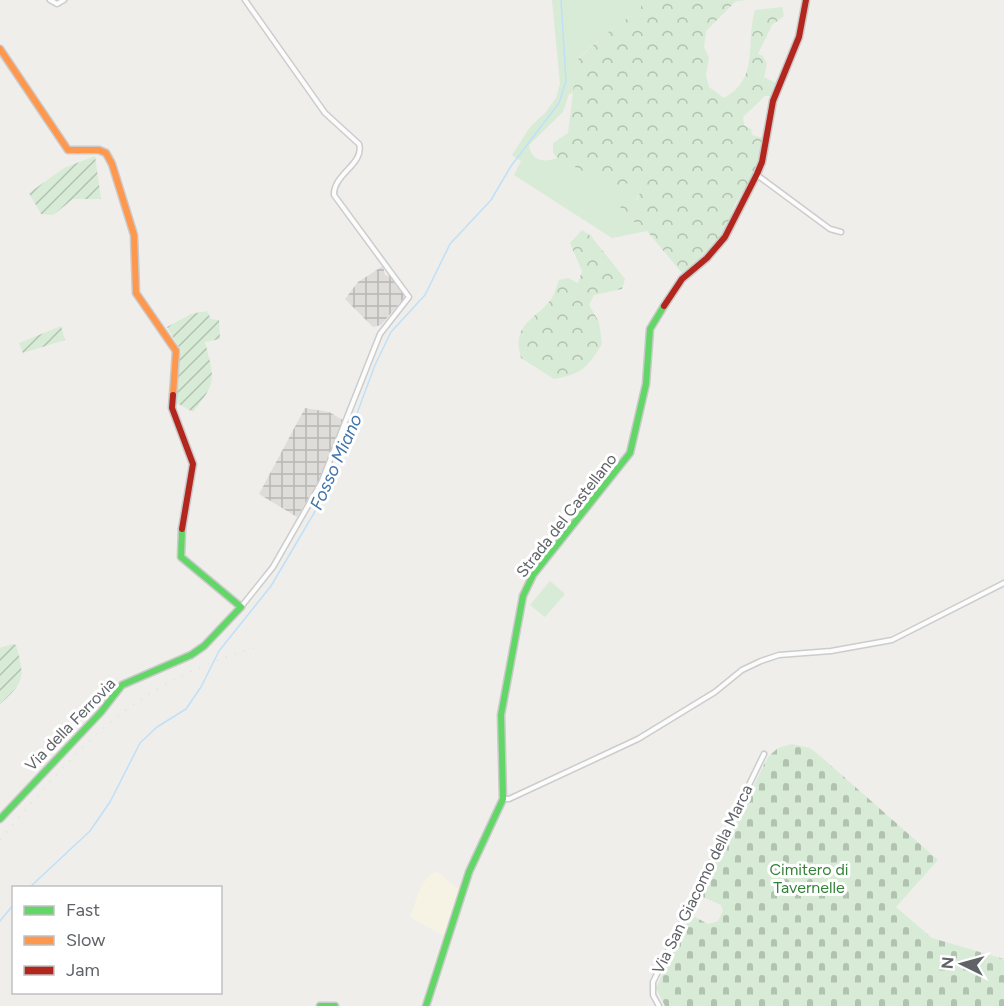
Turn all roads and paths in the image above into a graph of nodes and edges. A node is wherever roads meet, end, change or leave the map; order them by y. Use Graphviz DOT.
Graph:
graph roads {
  1 [pos="50,0"];
  2 [pos="64,0"];
  3 [pos="245,0"];
  4 [pos="806,0"];
  5 [pos="0,49"];
  6 [pos="757,174"];
  7 [pos="841,232"];
  8 [pos="1004,583"];
  9 [pos="241,607"];
  10 [pos="764,754"];
  11 [pos="503,799"];
  12 [pos="0,819"];
  13 [pos="320,1006"];
  14 [pos="335,1006"];
  15 [pos="426,1006"];
  16 [pos="659,1006"];
  1 -- 2 [label="street"];
  3 -- 9 [label="street"];
  4 -- 6 [label="main road, Strada del Castellano"];
  5 -- 9 [label="main road"];
  6 -- 7 [label="street"];
  6 -- 11 [label="main road, Strada del Castellano"];
  8 -- 11 [label="street"];
  9 -- 12 [label="main road, Via della Ferrovia"];
  10 -- 16 [label="street, Via San Giacomo della Marca"];
  11 -- 15 [label="main road, Strada del Castellano"];
  13 -- 14 [label="main road"];
}
